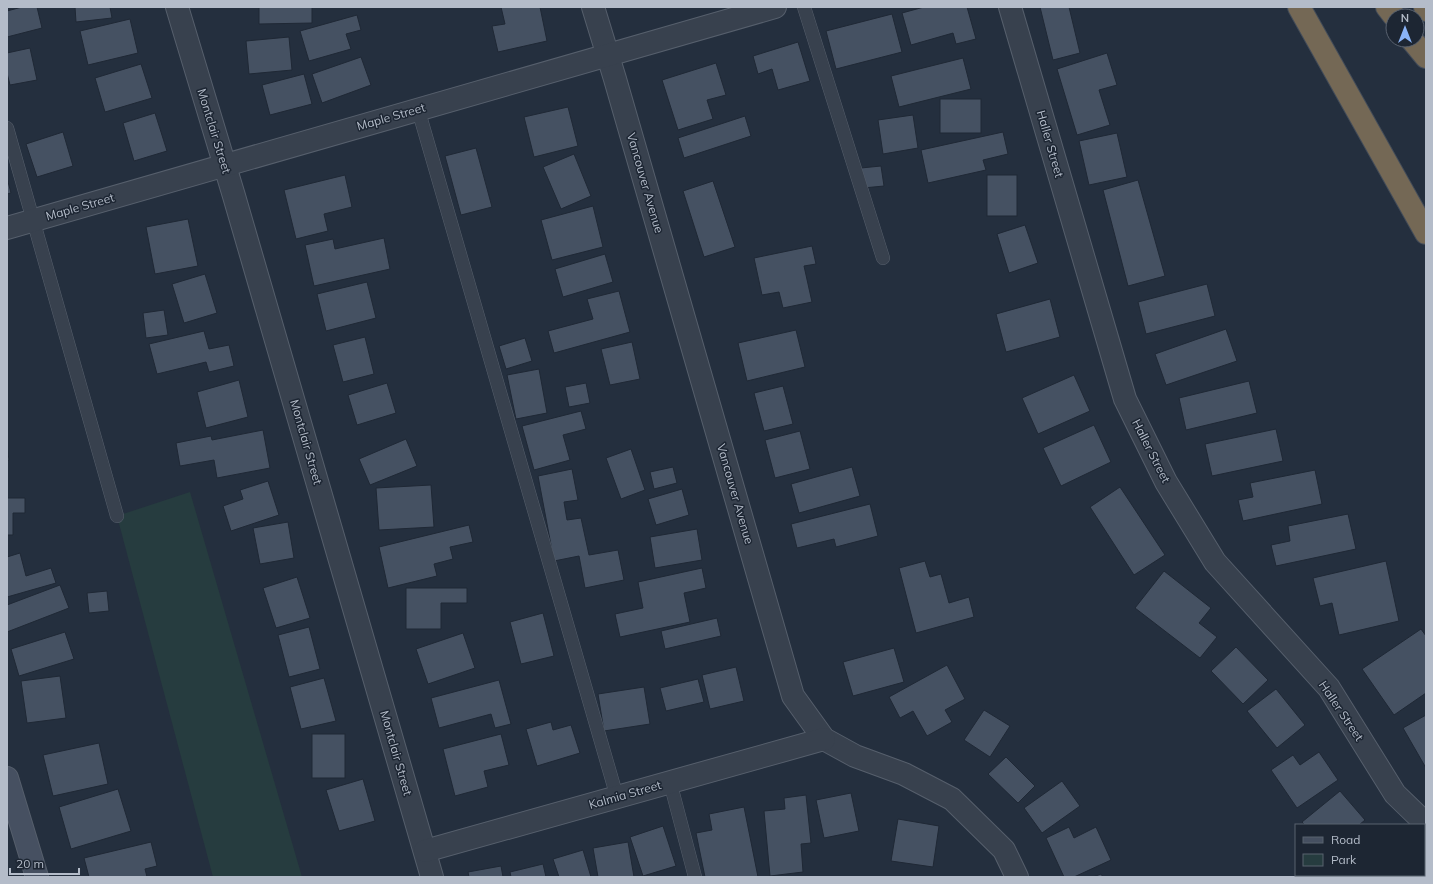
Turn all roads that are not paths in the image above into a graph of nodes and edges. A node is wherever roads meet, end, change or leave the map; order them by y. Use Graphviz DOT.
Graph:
graph roads {
  1 [pos="176,7"];
  2 [pos="593,7"];
  3 [pos="775,7"];
  4 [pos="804,7"];
  5 [pos="1010,7"];
  6 [pos="1299,7"];
  7 [pos="1425,7"];
  8 [pos="1426,10"];
  9 [pos="1418,48"];
  10 [pos="608,55"];
  11 [pos="1426,58"];
  12 [pos="418,110"];
  13 [pos="7,128"];
  14 [pos="225,165"];
  15 [pos="33,220"];
  16 [pos="7,228"];
  17 [pos="1426,233"];
  18 [pos="883,258"];
  19 [pos="117,516"];
  20 [pos="824,739"];
  21 [pos="7,778"];
  22 [pos="670,782"];
  23 [pos="617,797"];
  24 [pos="1426,824"];
  25 [pos="425,851"];
  26 [pos="37,877"];
  27 [pos="432,877"];
  28 [pos="695,877"];
  29 [pos="1017,877"];
  1 -- 14 [label="street, Montclair Street"];
  2 -- 10 [label="street, Vancouver Avenue"];
  3 -- 10 [label="street, Maple Street"];
  4 -- 18 [label="lane"];
  5 -- 24 [label="street, Haller Street"];
  6 -- 17 [label="highway"];
  7 -- 8 [label="highway"];
  9 -- 11 [label="highway"];
  10 -- 12 [label="street, Maple Street"];
  10 -- 20 [label="street, Vancouver Avenue"];
  12 -- 14 [label="street, Maple Street"];
  12 -- 23 [label="lane"];
  13 -- 15 [label="lane"];
  14 -- 15 [label="street, Maple Street"];
  14 -- 25 [label="street, Montclair Street"];
  15 -- 16 [label="street, Maple Street"];
  15 -- 19 [label="lane"];
  20 -- 22 [label="street, Kalmia Street"];
  20 -- 29 [label="street, Vancouver Avenue"];
  21 -- 26 [label="street"];
  22 -- 23 [label="street, Kalmia Street"];
  22 -- 28 [label="lane"];
  23 -- 25 [label="street, Kalmia Street"];
  25 -- 27 [label="street, Montclair Street"];
}
